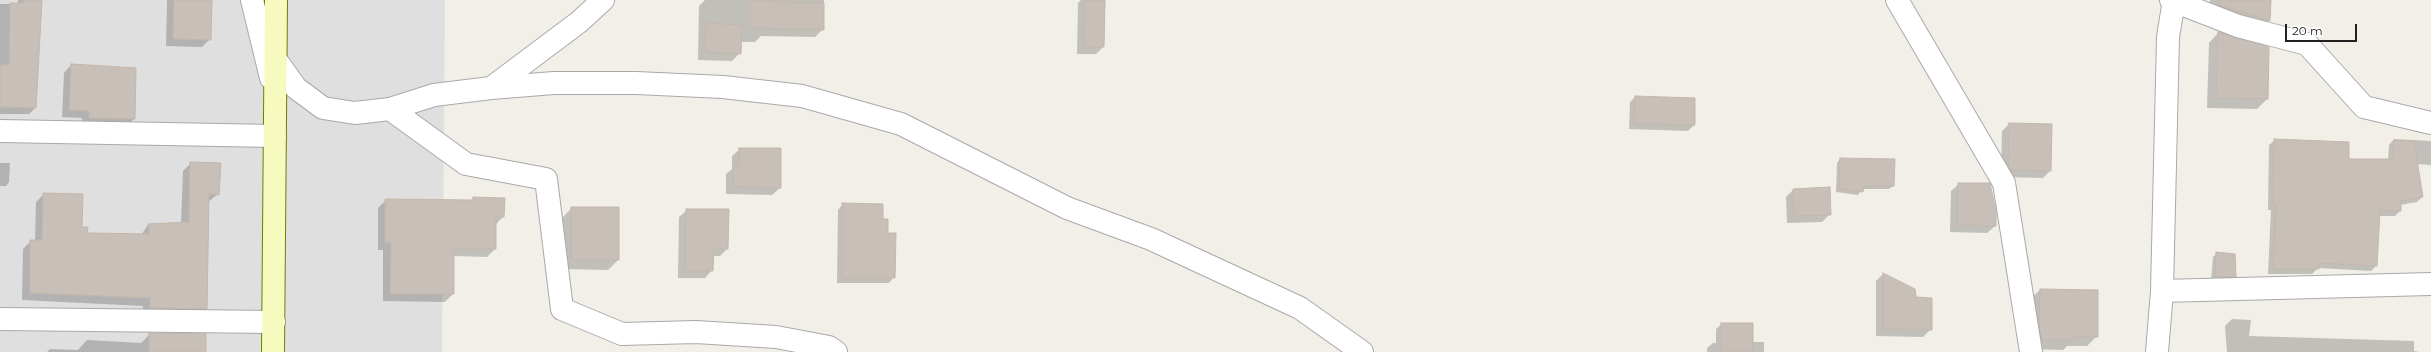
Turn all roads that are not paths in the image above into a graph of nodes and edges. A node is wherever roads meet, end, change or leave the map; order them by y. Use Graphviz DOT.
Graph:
graph roads {
  1 [pos="252,0"];
  2 [pos="276,0"];
  3 [pos="603,0"];
  4 [pos="1897,0"];
  5 [pos="2173,0"];
  6 [pos="276,60"];
  7 [pos="491,88"];
  8 [pos="275,95"];
  9 [pos="390,109"];
  10 [pos="2431,123"];
  11 [pos="0,131"];
  12 [pos="275,136"];
  13 [pos="2431,284"];
  14 [pos="2162,291"];
  15 [pos="0,319"];
  16 [pos="274,322"];
  17 [pos="273,352"];
  18 [pos="836,352"];
  19 [pos="1362,352"];
  20 [pos="2031,352"];
  21 [pos="2157,352"];
  1 -- 8 [label="street"];
  2 -- 6 [label="street"];
  3 -- 7 [label="street"];
  4 -- 20 [label="street"];
  5 -- 10 [label="street"];
  5 -- 14 [label="street"];
  6 -- 8 [label="street"];
  6 -- 9 [label="street"];
  7 -- 9 [label="street"];
  7 -- 19 [label="street"];
  8 -- 12 [label="street"];
  9 -- 18 [label="street"];
  11 -- 12 [label="street"];
  12 -- 16 [label="street"];
  13 -- 14 [label="street"];
  14 -- 21 [label="street"];
  15 -- 16 [label="street"];
  16 -- 17 [label="street"];
}
